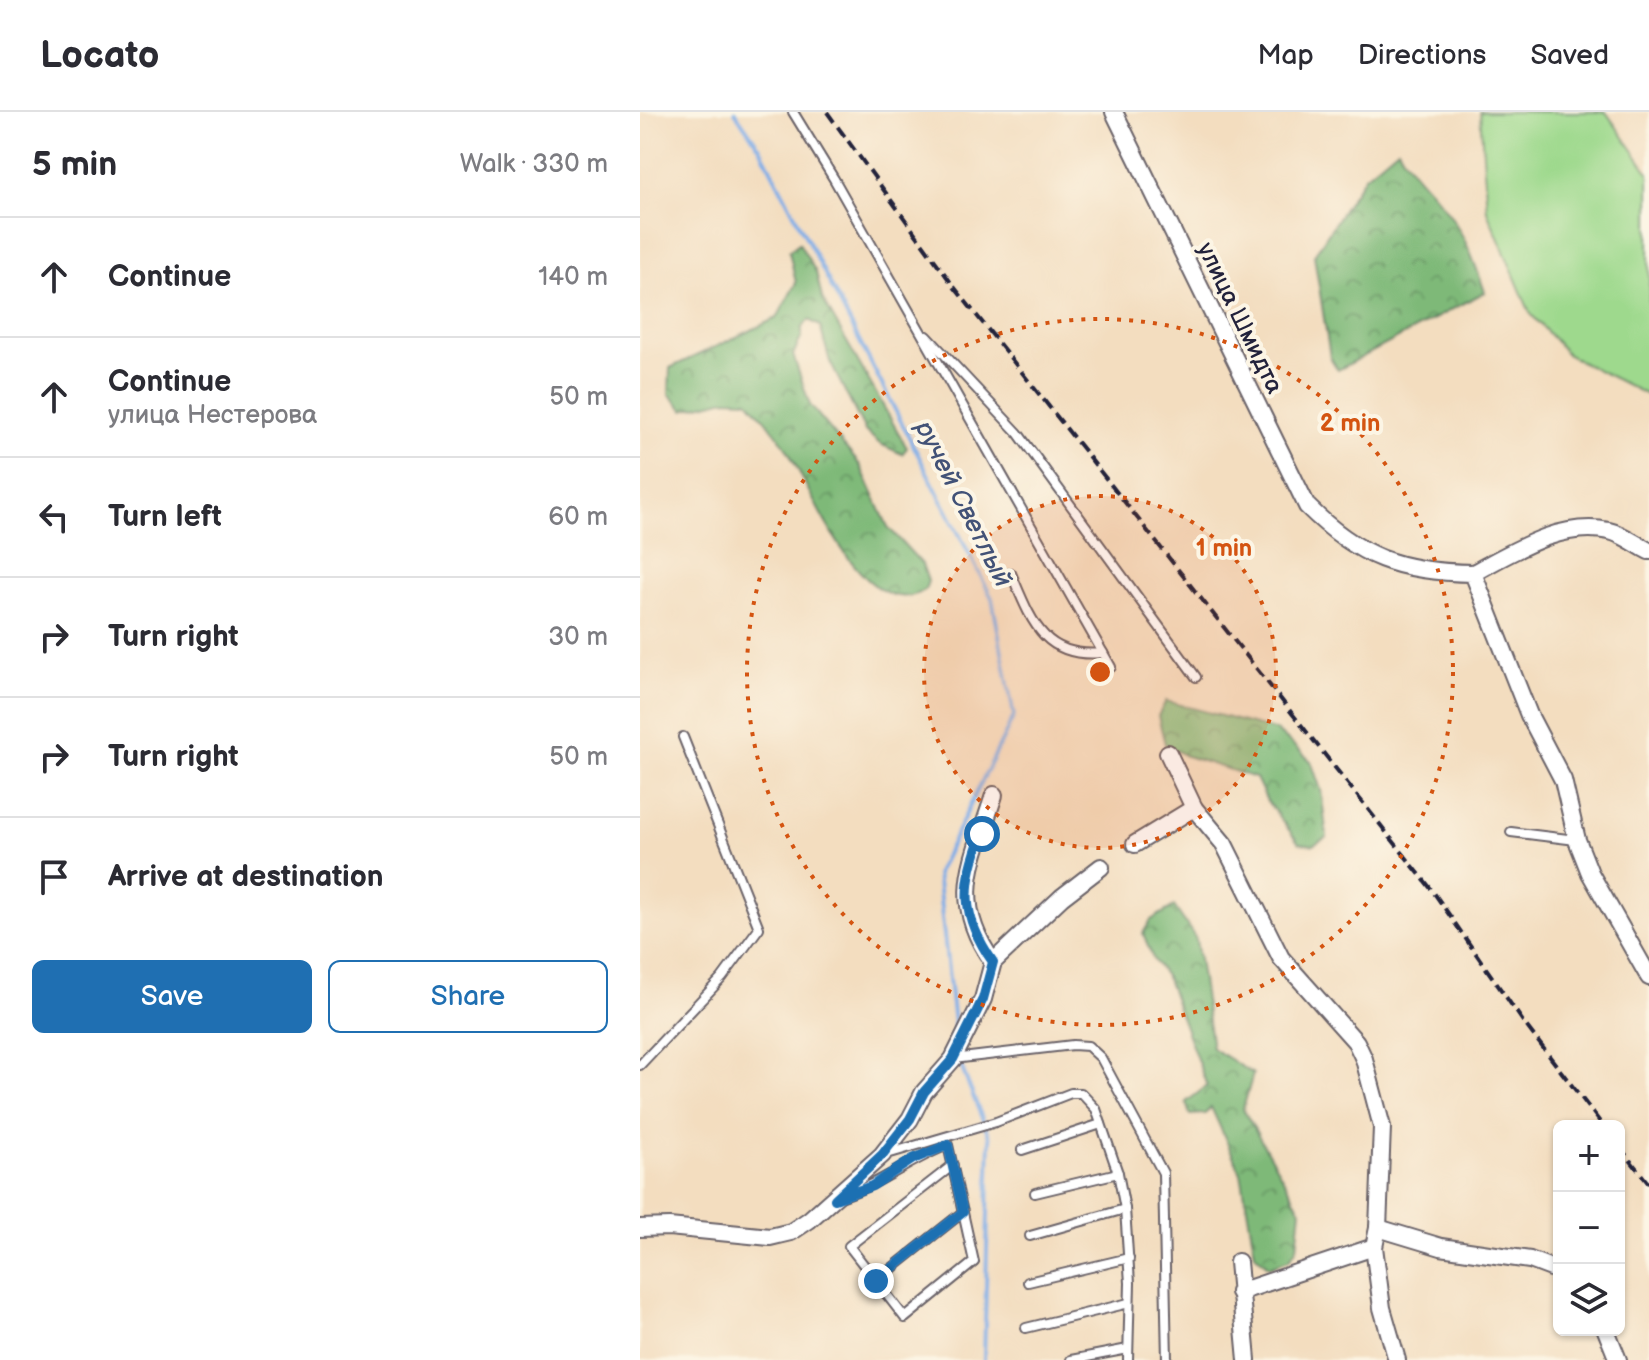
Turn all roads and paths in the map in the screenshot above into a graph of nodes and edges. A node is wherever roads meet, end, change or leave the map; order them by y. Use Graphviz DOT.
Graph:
graph roads {
  1 [pos="793,112"];
  2 [pos="1114,112"];
  3 [pos="917,325"];
  4 [pos="1649,551"];
  5 [pos="1011,573"];
  6 [pos="1473,573"];
  7 [pos="1103,653"];
  8 [pos="1111,667"];
  9 [pos="1196,677"];
  10 [pos="683,737"];
  11 [pos="1168,753"];
  12 [pos="994,795"];
  13 [pos="1200,814"];
  14 [pos="1511,832"];
  15 [pos="1577,840"];
  16 [pos="1135,844"];
  17 [pos="1101,867"];
  18 [pos="993,962"];
  19 [pos="1649,977"];
  20 [pos="957,1058"];
  21 [pos="640,1065"];
  22 [pos="1101,1124"];
  23 [pos="1022,1150"];
  24 [pos="882,1155"];
  25 [pos="953,1165"];
  26 [pos="1118,1173"];
  27 [pos="1035,1193"];
  28 [pos="835,1199"];
  29 [pos="1125,1209"];
  30 [pos="963,1212"];
  31 [pos="640,1228"];
  32 [pos="1378,1228"];
  33 [pos="1030,1236"];
  34 [pos="1374,1247"];
  35 [pos="1129,1258"];
  36 [pos="1238,1262"];
  37 [pos="1553,1269"];
  38 [pos="876,1281"];
  39 [pos="1028,1282"];
  40 [pos="1239,1292"];
  41 [pos="1129,1303"];
  42 [pos="1026,1328"];
  43 [pos="1608,1336"];
  44 [pos="1128,1349"];
  45 [pos="1071,1360"];
  46 [pos="1128,1360"];
  47 [pos="1167,1360"];
  48 [pos="1247,1360"];
  49 [pos="1397,1360"];
  50 [pos="1618,1360"];
  1 -- 3 [label="lane"];
  2 -- 6 [label="street, улица Шмидта"];
  3 -- 7 [label="lane"];
  3 -- 9 [label="lane"];
  4 -- 6 [label="street"];
  5 -- 7 [label="lane"];
  6 -- 15 [label="street"];
  7 -- 8 [label="lane"];
  10 -- 21 [label="lane"];
  11 -- 13 [label="street"];
  12 -- 18 [label="street"];
  13 -- 16 [label="street"];
  13 -- 32 [label="street"];
  14 -- 15 [label="lane"];
  15 -- 19 [label="street"];
  17 -- 18 [label="street"];
  18 -- 20 [label="street"];
  20 -- 24 [label="street"];
  20 -- 47 [label="lane"];
  22 -- 23 [label="lane"];
  22 -- 24 [label="lane"];
  22 -- 26 [label="lane"];
  24 -- 28 [label="street"];
  25 -- 28 [label="lane"];
  25 -- 30 [label="lane"];
  25 -- 38 [label="lane"];
  26 -- 27 [label="lane"];
  26 -- 29 [label="lane"];
  28 -- 31 [label="street"];
  29 -- 33 [label="lane"];
  29 -- 35 [label="lane"];
  30 -- 38 [label="lane"];
  30 -- 38 [label="lane"];
  32 -- 34 [label="street"];
  32 -- 37 [label="street"];
  34 -- 40 [label="street"];
  34 -- 49 [label="street"];
  35 -- 39 [label="lane"];
  35 -- 41 [label="lane"];
  36 -- 40 [label="street"];
  40 -- 48 [label="street"];
  41 -- 42 [label="lane"];
  41 -- 44 [label="lane"];
  43 -- 50 [label="street"];
  44 -- 45 [label="lane"];
  44 -- 46 [label="lane"];
}
